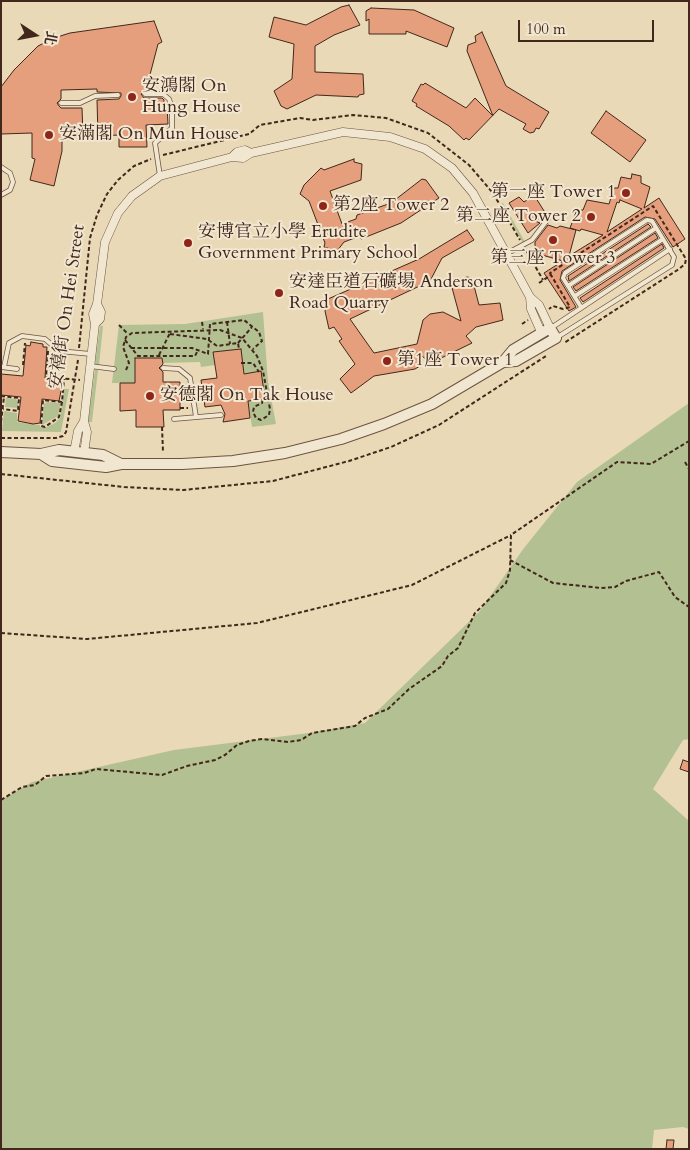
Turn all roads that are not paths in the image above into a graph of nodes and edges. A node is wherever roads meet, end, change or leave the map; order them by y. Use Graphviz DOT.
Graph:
graph roads {
  1 [pos="145,94"];
  2 [pos="118,95"];
  3 [pos="61,103"];
  4 [pos="1,167"];
  5 [pos="160,176"];
  6 [pos="1,195"];
  7 [pos="548,219"];
  8 [pos="656,228"];
  9 [pos="663,239"];
  10 [pos="670,249"];
  11 [pos="506,254"];
  12 [pos="568,286"];
  13 [pos="575,296"];
  14 [pos="581,307"];
  15 [pos="549,328"];
  16 [pos="554,342"];
  17 [pos="91,354"];
  18 [pos="503,362"];
  19 [pos="90,366"];
  20 [pos="3,367"];
  21 [pos="17,368"];
  22 [pos="163,368"];
  23 [pos="114,369"];
  24 [pos="221,415"];
  25 [pos="196,417"];
  26 [pos="174,419"];
  27 [pos="1,452"];
  28 [pos="79,452"];
  29 [pos="41,454"];
  30 [pos="77,464"];
  31 [pos="121,464"];
  1 -- 5 [label="lane"];
  2 -- 3 [label="lane"];
  4 -- 6 [label="lane"];
  5 -- 11 [label="street, 安禧街 On Hei Street"];
  5 -- 17 [label="street, 安禧街 On Hei Street"];
  7 -- 11 [label="lane"];
  8 -- 9 [label="lane"];
  8 -- 12 [label="lane"];
  8 -- 12 [label="lane"];
  9 -- 10 [label="lane"];
  9 -- 13 [label="lane"];
  10 -- 14 [label="lane"];
  10 -- 16 [label="lane"];
  11 -- 15 [label="street, 安禧街 On Hei Street"];
  12 -- 13 [label="lane"];
  13 -- 14 [label="lane"];
  14 -- 15 [label="lane"];
  15 -- 16 [label="street"];
  15 -- 18 [label="street"];
  16 -- 18 [label="street"];
  17 -- 19 [label="street, 安禧街 On Hei Street"];
  17 -- 20 [label="lane"];
  18 -- 31 [label="street"];
  19 -- 23 [label="lane"];
  19 -- 28 [label="street, 安禧街 On Hei Street"];
  20 -- 21 [label="lane"];
  22 -- 25 [label="lane"];
  24 -- 25 [label="lane"];
  25 -- 26 [label="lane"];
  27 -- 29 [label="street"];
  28 -- 29 [label="street"];
  28 -- 30 [label="street, 安禧街 On Hei Street"];
  28 -- 31 [label="street"];
  29 -- 30 [label="street"];
  30 -- 31 [label="street"];
}
